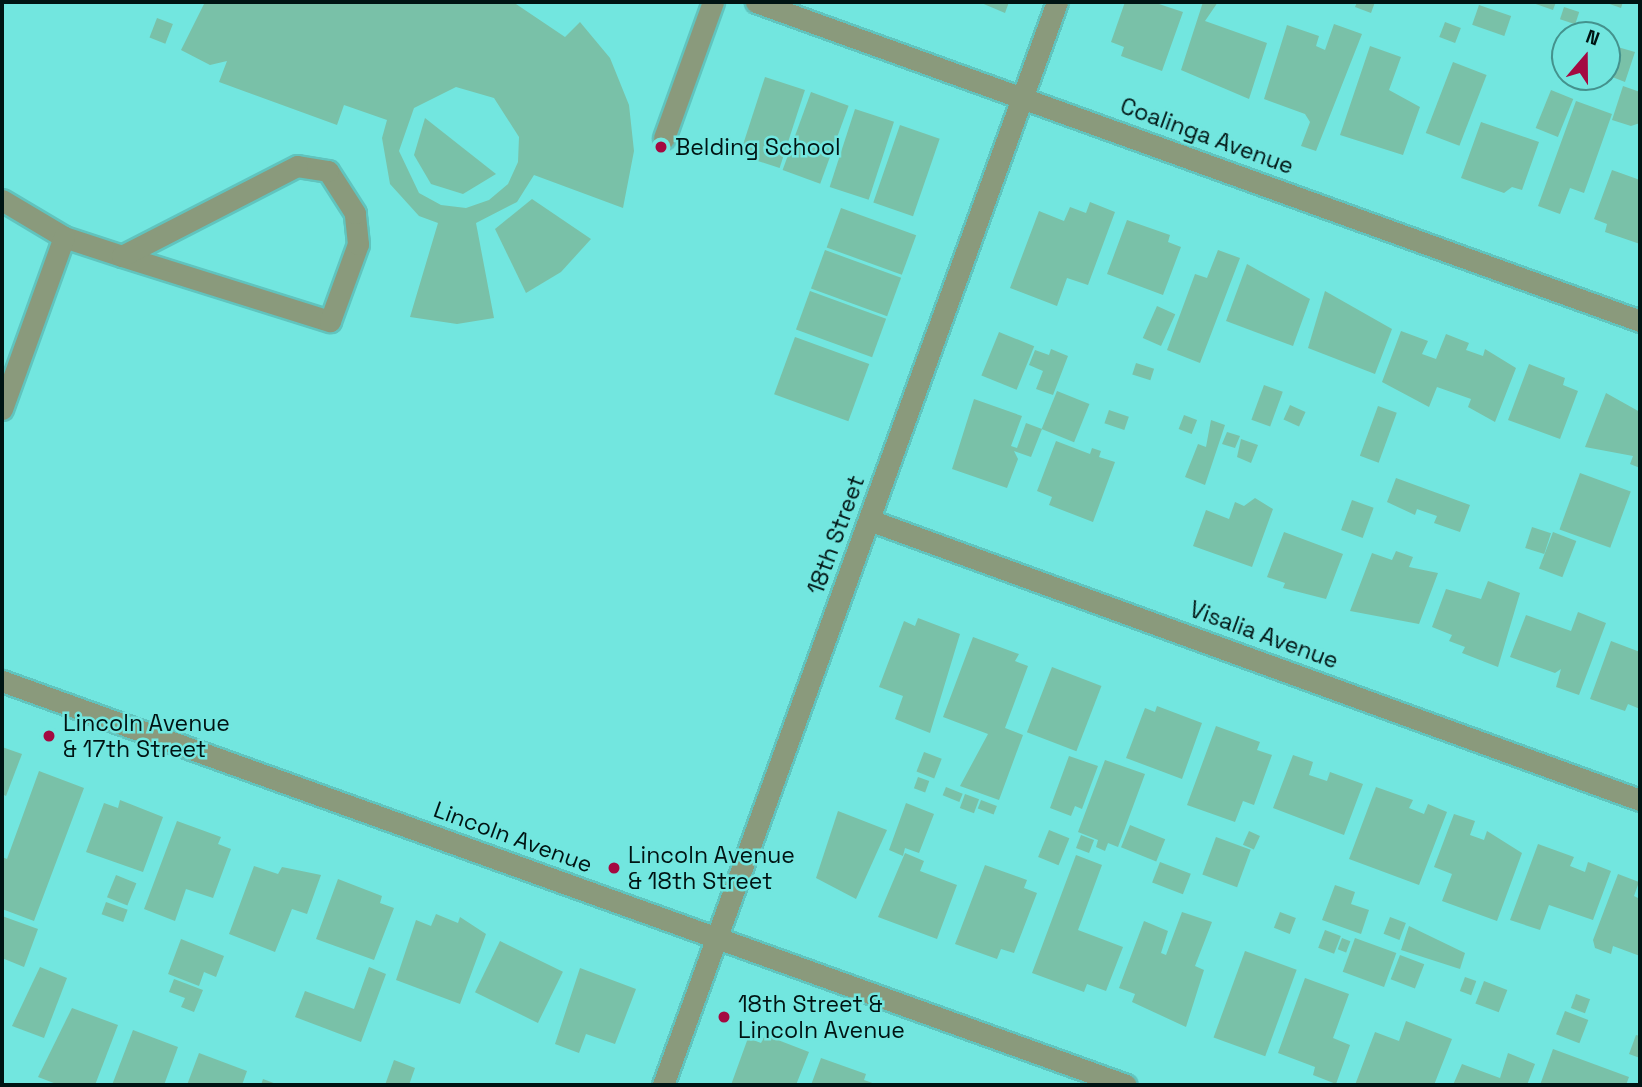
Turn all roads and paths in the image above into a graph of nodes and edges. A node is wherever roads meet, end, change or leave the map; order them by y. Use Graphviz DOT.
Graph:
graph roads {
  1 [pos="713,2"];
  2 [pos="756,2"];
  3 [pos="1057,2"];
  4 [pos="1023,97"];
  5 [pos="664,138"];
  6 [pos="2,200"];
  7 [pos="64,237"];
  8 [pos="122,256"];
  9 [pos="1640,320"];
  10 [pos="2,409"];
  11 [pos="869,520"];
  12 [pos="2,681"];
  13 [pos="1640,800"];
  14 [pos="717,938"];
  15 [pos="663,1085"];
  16 [pos="1126,1085"];
  1 -- 5 [label="street"];
  2 -- 4 [label="street, Coalinga Avenue"];
  3 -- 4 [label="street, 18th Street"];
  4 -- 9 [label="street, Coalinga Avenue"];
  4 -- 11 [label="street, 18th Street"];
  6 -- 7 [label="street"];
  7 -- 8 [label="street"];
  7 -- 10 [label="street"];
  8 -- 8 [label="street"];
  11 -- 13 [label="street, Visalia Avenue"];
  11 -- 14 [label="street, 18th Street"];
  12 -- 14 [label="street, Lincoln Avenue"];
  14 -- 15 [label="street, 18th Street"];
  14 -- 16 [label="street, Lincoln Avenue"];
}
